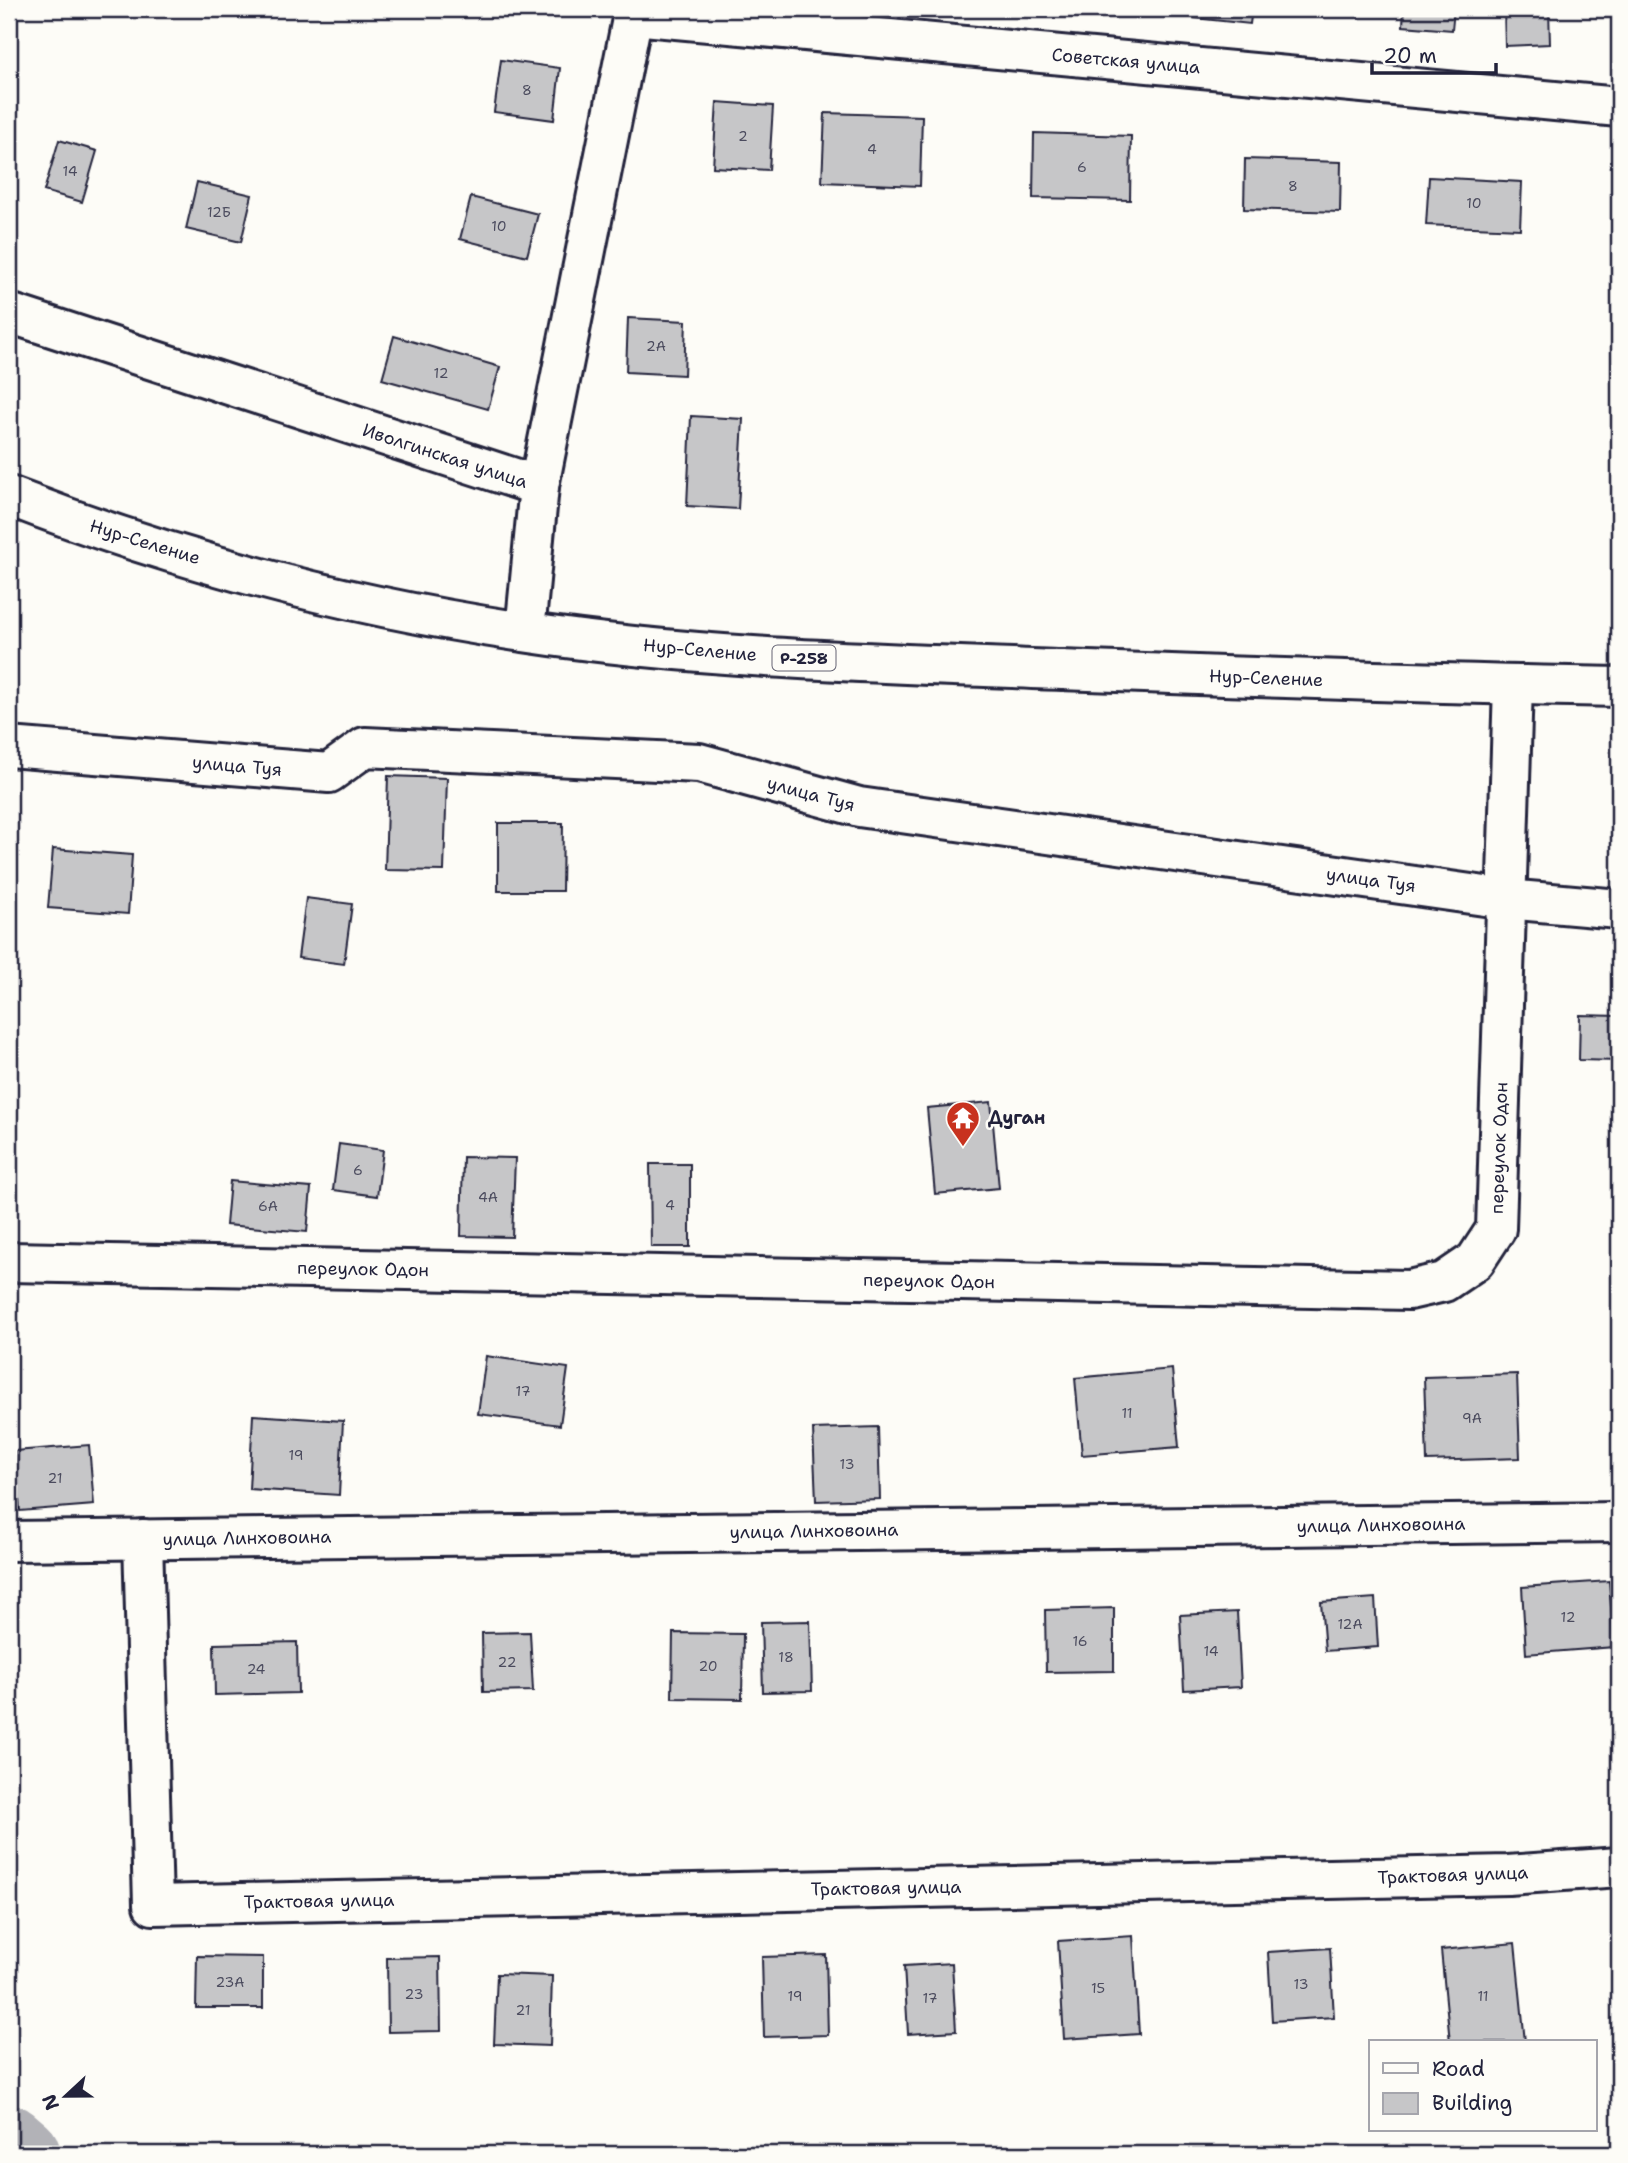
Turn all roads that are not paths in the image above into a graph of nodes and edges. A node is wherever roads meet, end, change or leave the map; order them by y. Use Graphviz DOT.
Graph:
graph roads {
  1 [pos="634,12"];
  2 [pos="1619,107"];
  3 [pos="9,313"];
  4 [pos="539,486"];
  5 [pos="9,496"];
  6 [pos="525,632"];
  7 [pos="1513,685"];
  8 [pos="1619,687"];
  9 [pos="9,747"];
  10 [pos="1506,900"];
  11 [pos="1619,909"];
  12 [pos="9,1262"];
  13 [pos="1619,1522"];
  14 [pos="143,1539"];
  15 [pos="9,1541"];
  16 [pos="1619,1867"];
  1 -- 2 [label="main road, Советская улица"];
  1 -- 4 [label="main road, Иволгинская улица"];
  3 -- 4 [label="main road, Иволгинская улица"];
  4 -- 6 [label="main road"];
  5 -- 6 [label="main road, Нур-Селение / Р-258"];
  6 -- 7 [label="main road, Нур-Селение / Р-258"];
  7 -- 8 [label="main road, Нур-Селение / Р-258"];
  7 -- 10 [label="main road, переулок Одон"];
  9 -- 10 [label="main road, улица Туя"];
  10 -- 11 [label="main road, улица Туя"];
  10 -- 12 [label="main road, переулок Одон"];
  13 -- 14 [label="main road, улица Линховоина"];
  14 -- 15 [label="main road, улица Линховоина"];
  14 -- 16 [label="main road, Трактовая улица"];
}
